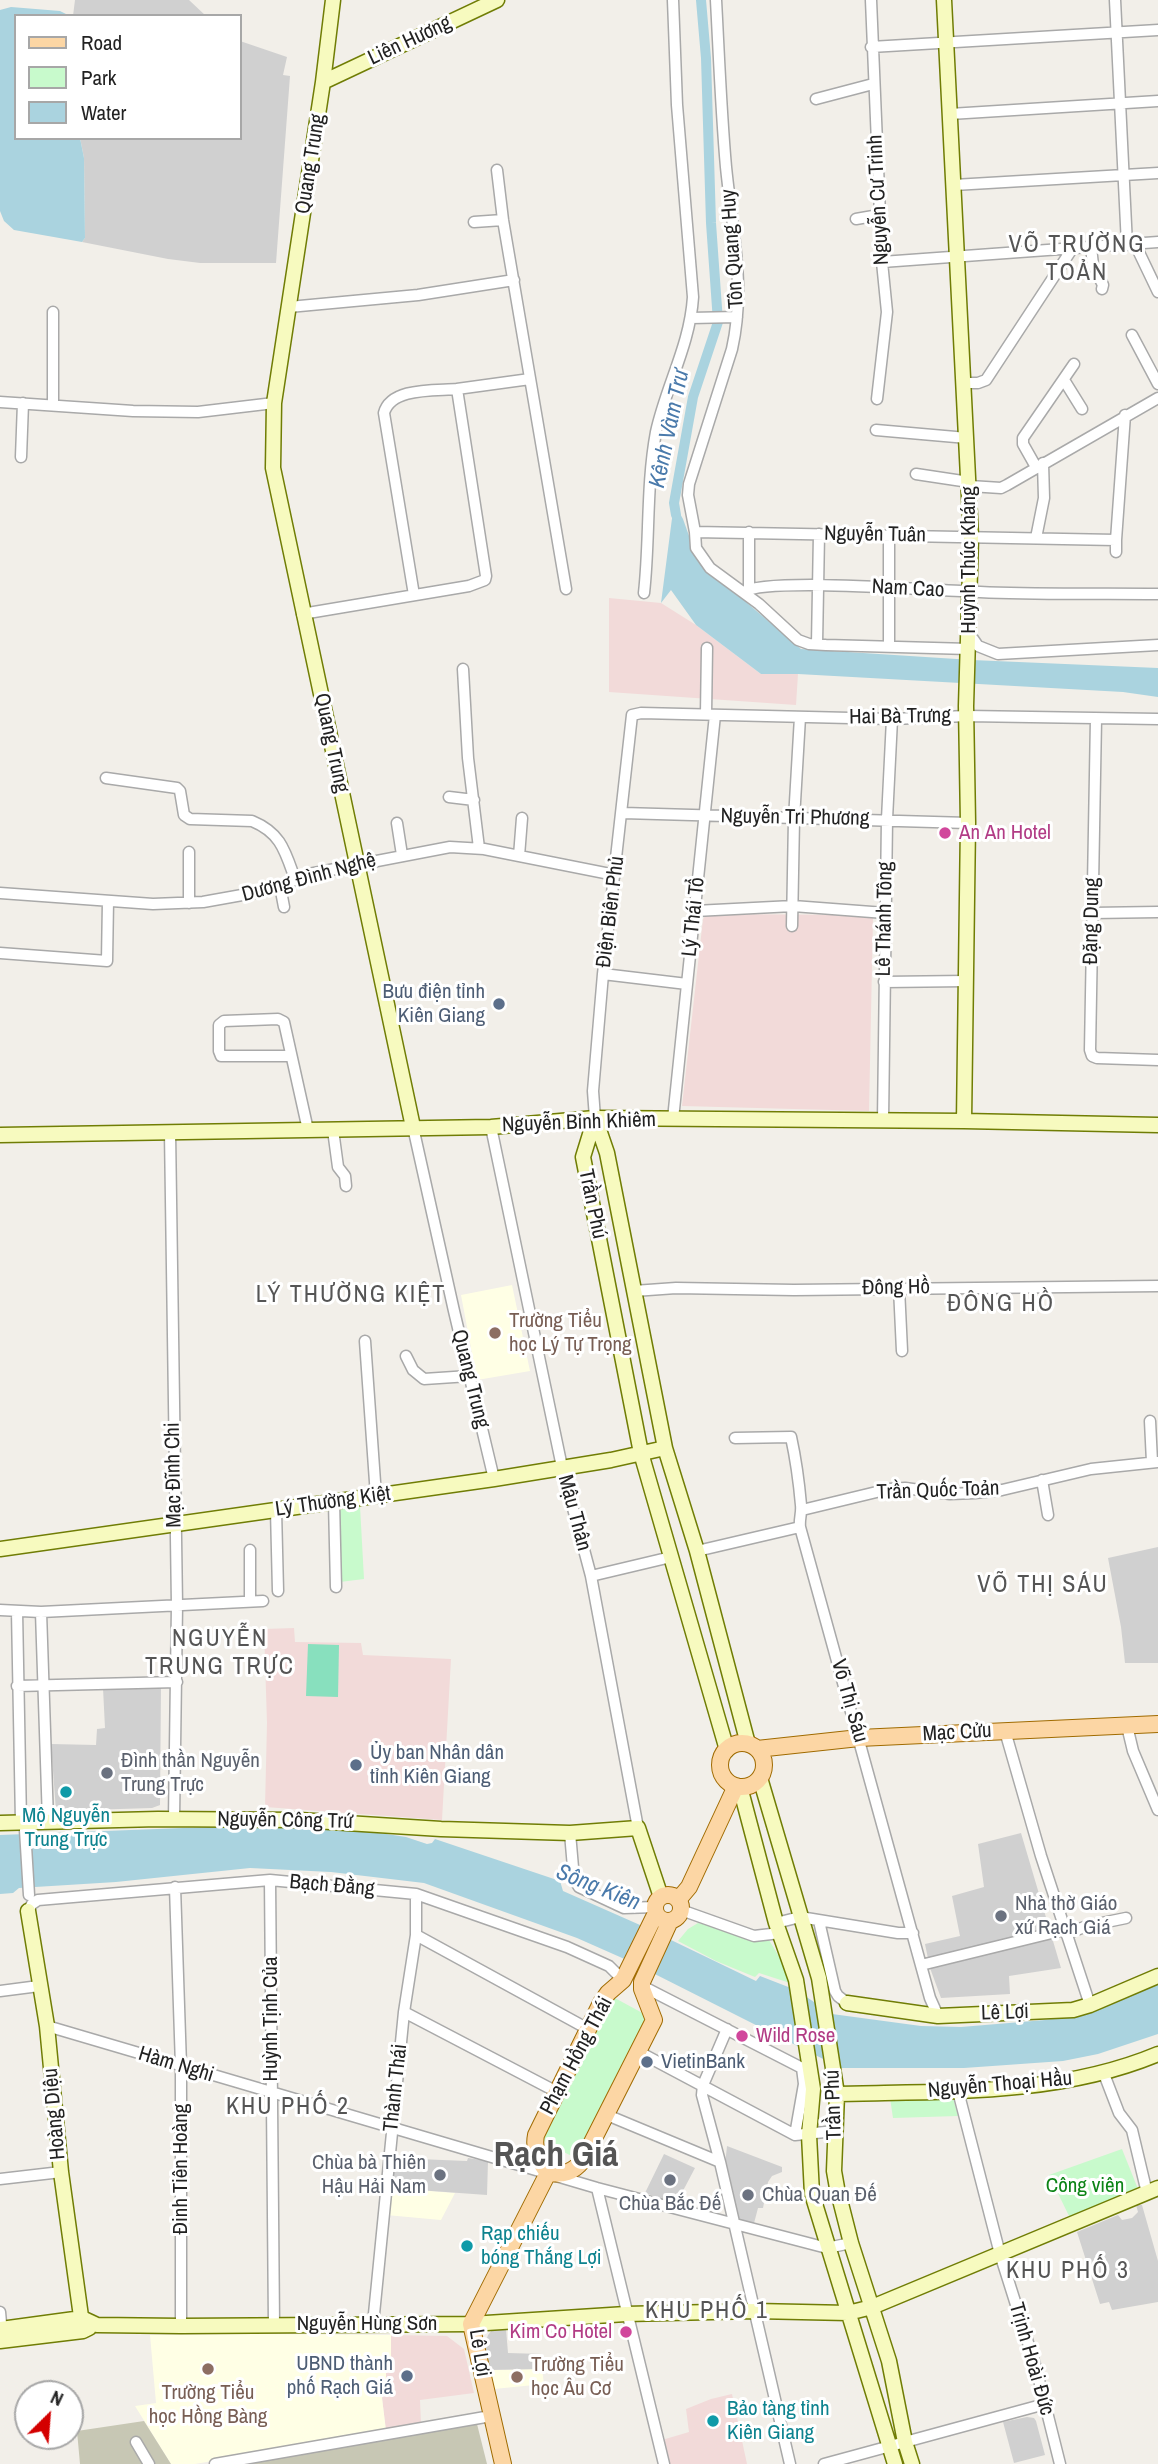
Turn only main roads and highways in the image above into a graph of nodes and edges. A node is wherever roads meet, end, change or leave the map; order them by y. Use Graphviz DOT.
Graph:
graph roads {
  1 [pos="1158,1724"];
  2 [pos="752,1746"];
  3 [pos="738,1787"];
  4 [pos="665,1913"];
  5 [pos="620,1984"];
  6 [pos="648,2003"];
  7 [pos="548,2173"];
  8 [pos="503,2464"];
  1 -- 2 [label="main road, Mạc Cửu"];
  2 -- 3 [label="main road, Trần Phú"];
  2 -- 3 [label="main road, Trần Phú"];
  3 -- 4 [label="main road"];
  4 -- 5 [label="main road, Phạm Hồng Thái"];
  4 -- 6 [label="main road"];
  5 -- 6 [label="main road"];
  5 -- 7 [label="main road, Phạm Hồng Thái"];
  6 -- 7 [label="main road"];
  7 -- 8 [label="main road, Lê Lợi"];
}
